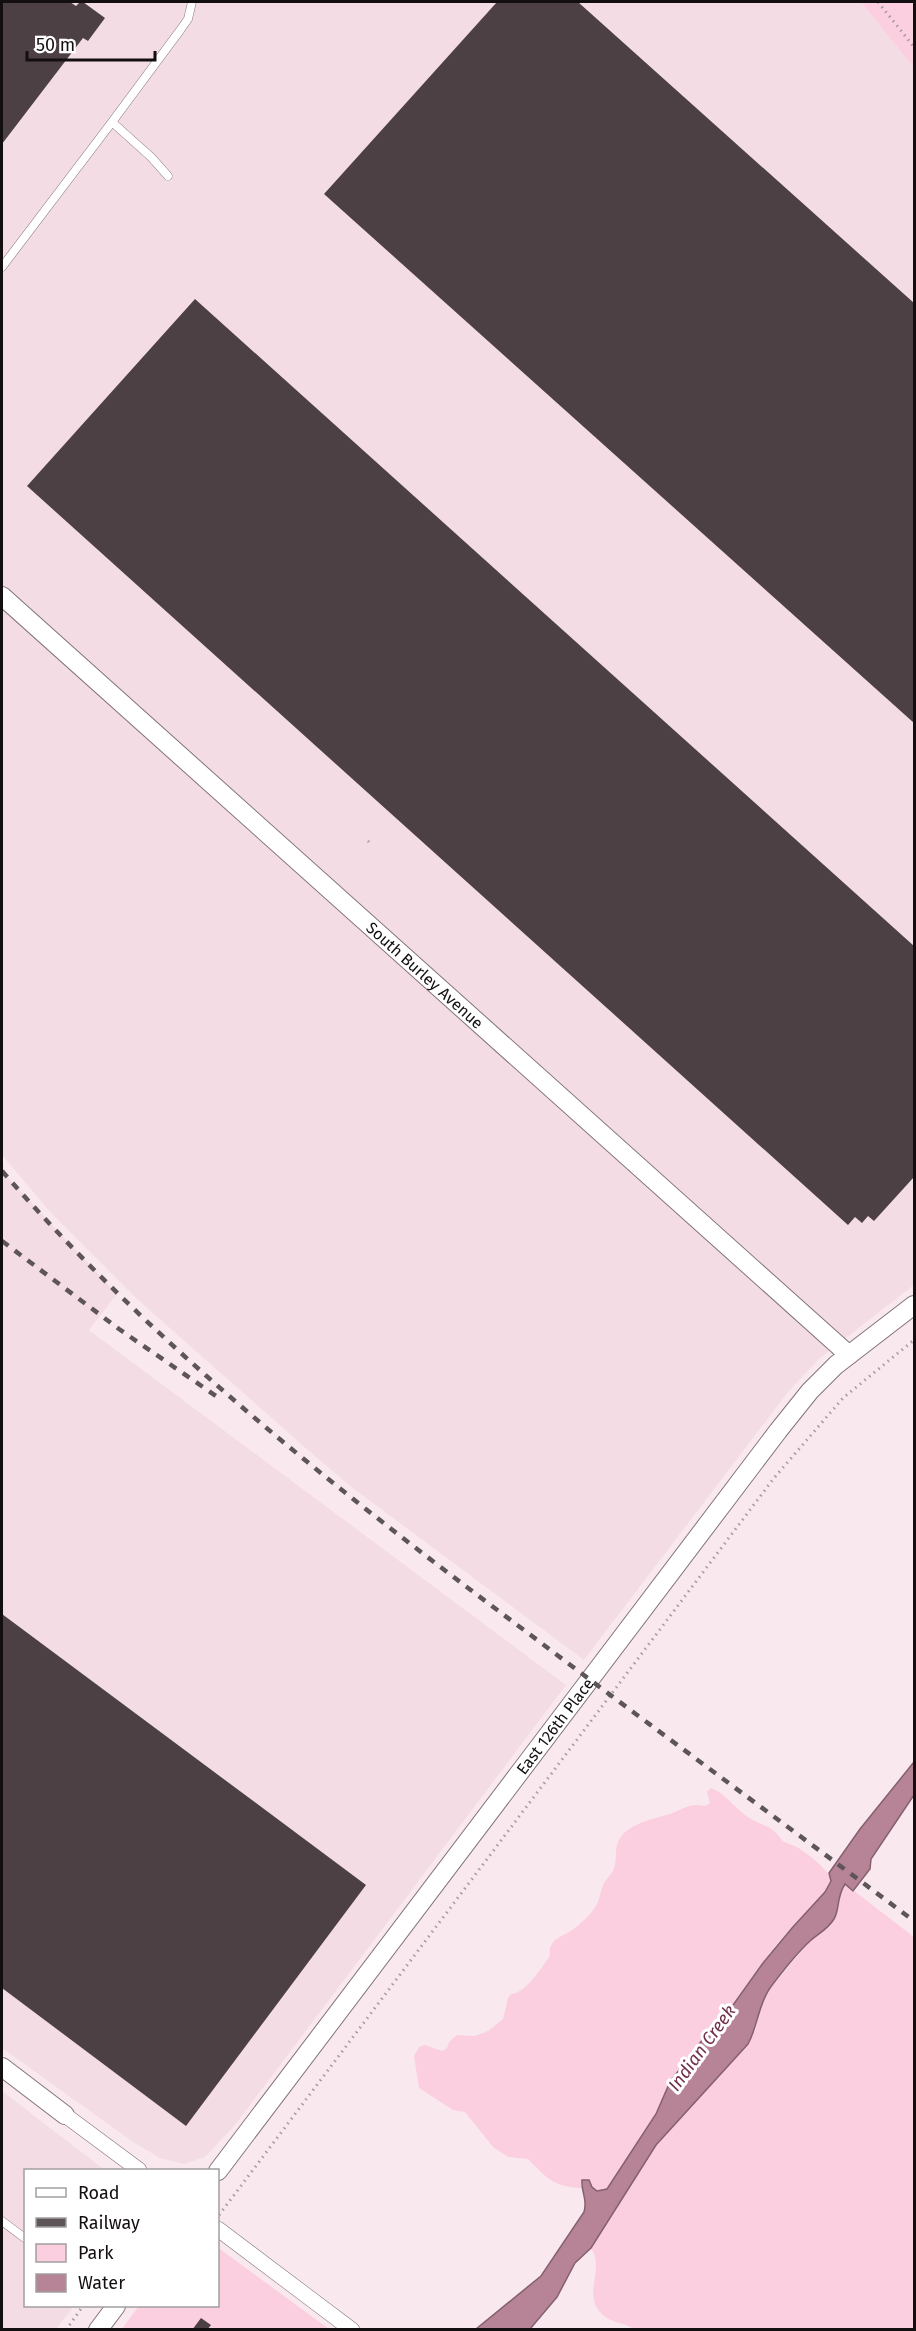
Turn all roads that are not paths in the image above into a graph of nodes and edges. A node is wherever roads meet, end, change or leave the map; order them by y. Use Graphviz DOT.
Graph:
graph roads {
  1 [pos="192,2"];
  2 [pos="112,122"];
  3 [pos="168,176"];
  4 [pos="2,267"];
  5 [pos="2,596"];
  6 [pos="915,1305"];
  7 [pos="849,1355"];
  8 [pos="2,2067"];
  9 [pos="65,2115"];
  10 [pos="138,2169"];
  11 [pos="219,2170"];
  12 [pos="2,2221"];
  13 [pos="219,2230"];
  14 [pos="24,2238"];
  15 [pos="115,2307"];
  16 [pos="98,2330"];
  17 [pos="352,2330"];
  1 -- 2 [label="lane"];
  2 -- 3 [label="lane"];
  2 -- 4 [label="lane"];
  5 -- 7 [label="street, South Burley Avenue"];
  6 -- 7 [label="street, East 126th Place"];
  7 -- 11 [label="street, East 126th Place"];
  8 -- 9 [label="street"];
  9 -- 10 [label="street"];
  12 -- 14 [label="lane"];
  13 -- 17 [label="street"];
  15 -- 16 [label="street"];
}
